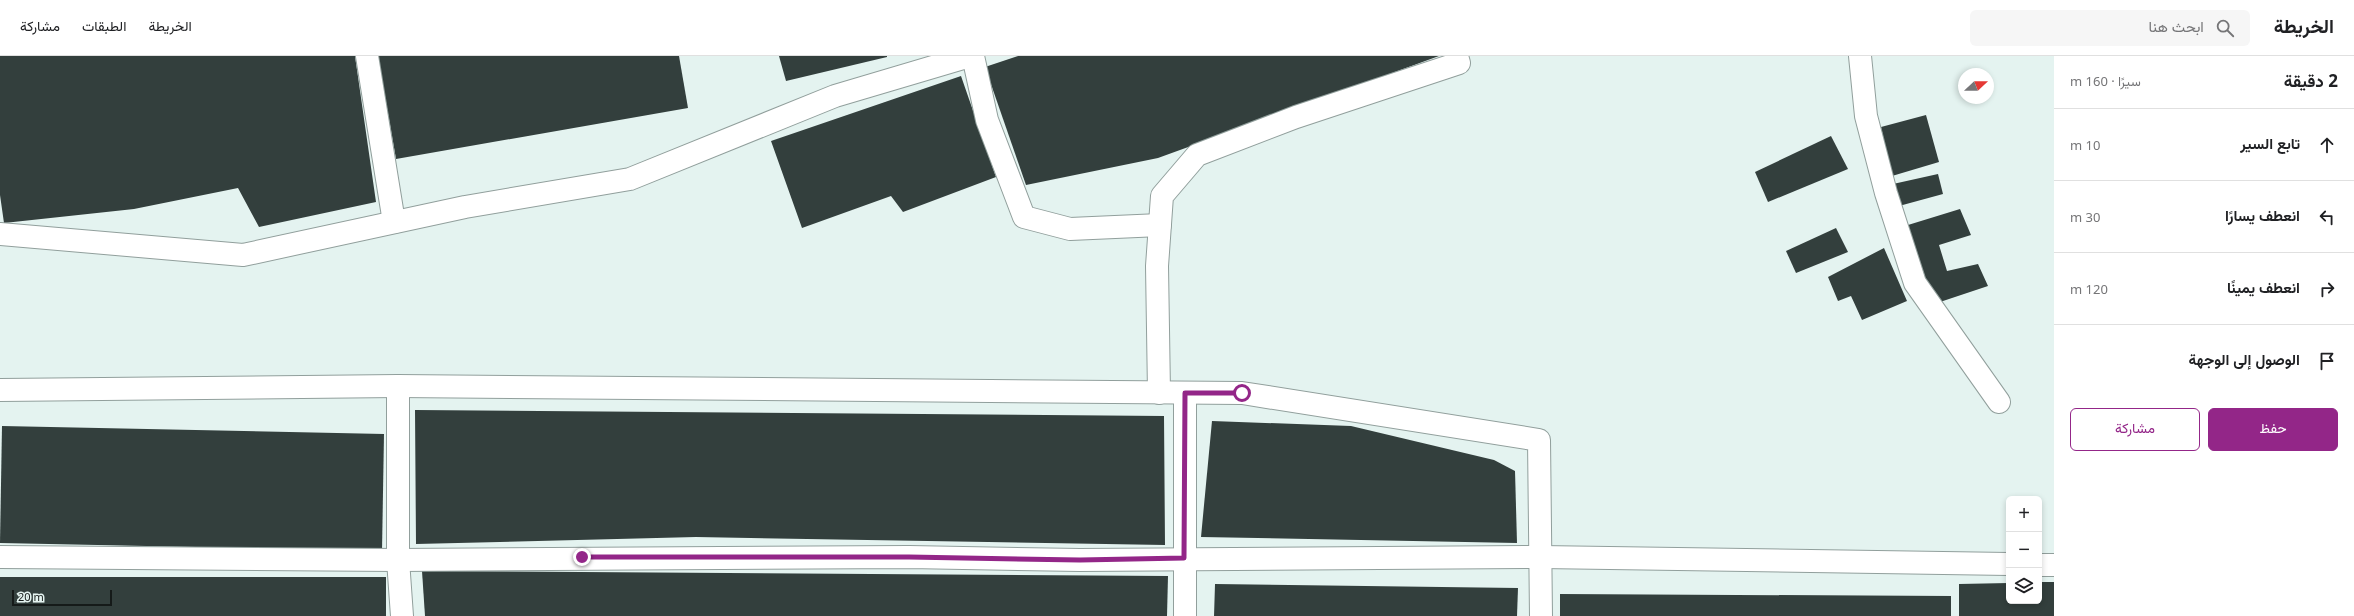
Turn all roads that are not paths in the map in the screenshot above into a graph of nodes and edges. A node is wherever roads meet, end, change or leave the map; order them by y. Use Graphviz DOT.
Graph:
graph roads {
  1 [pos="367,56"];
  2 [pos="972,56"];
  3 [pos="1456,56"];
  4 [pos="1860,56"];
  5 [pos="394,222"];
  6 [pos="1160,225"];
  7 [pos="0,234"];
  8 [pos="398,386"];
  9 [pos="0,390"];
  10 [pos="1159,393"];
  11 [pos="1185,393"];
  12 [pos="1999,402"];
  13 [pos="0,557"];
  14 [pos="1540,557"];
  15 [pos="1184,558"];
  16 [pos="398,560"];
  17 [pos="2006,564"];
  18 [pos="2042,565"];
  19 [pos="2054,565"];
  20 [pos="402,616"];
  21 [pos="1185,616"];
  22 [pos="1541,616"];
  1 -- 5 [label="street"];
  2 -- 5 [label="street"];
  2 -- 6 [label="street"];
  3 -- 6 [label="street"];
  4 -- 12 [label="street"];
  5 -- 7 [label="street"];
  6 -- 10 [label="street"];
  8 -- 9 [label="street"];
  8 -- 10 [label="street"];
  8 -- 16 [label="street"];
  10 -- 11 [label="street"];
  11 -- 14 [label="street"];
  11 -- 15 [label="street"];
  13 -- 16 [label="street"];
  14 -- 15 [label="street"];
  14 -- 17 [label="street"];
  14 -- 22 [label="street"];
  15 -- 16 [label="street"];
  15 -- 21 [label="street"];
  16 -- 20 [label="street"];
  18 -- 19 [label="street"];
}
